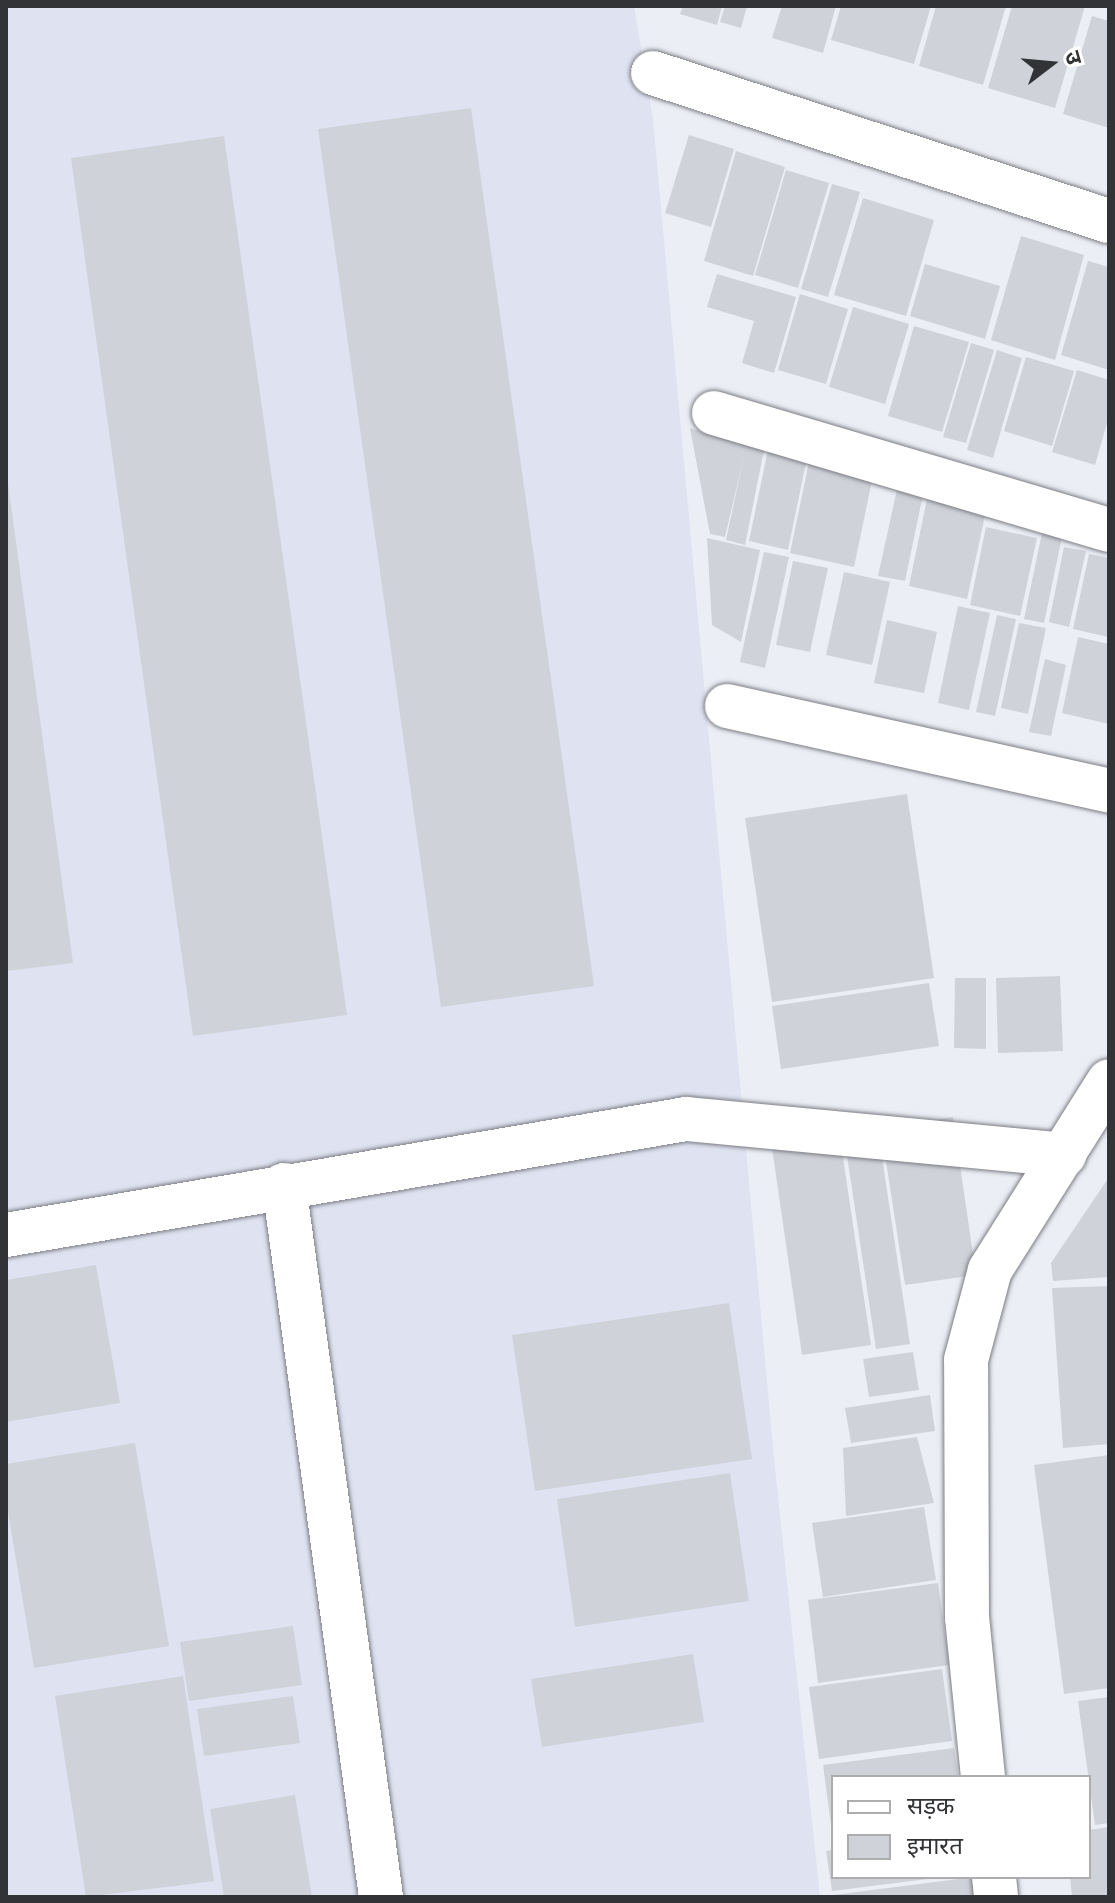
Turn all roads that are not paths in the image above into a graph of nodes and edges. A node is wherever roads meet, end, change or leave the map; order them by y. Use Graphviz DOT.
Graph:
graph roads {
  1 [pos="653,73"];
  2 [pos="1109,221"];
  3 [pos="714,413"];
  4 [pos="1109,530"];
  5 [pos="727,706"];
  6 [pos="1109,791"];
  7 [pos="1109,1081"];
  8 [pos="1064,1155"];
  9 [pos="284,1185"];
  10 [pos="6,1235"];
  11 [pos="983,1775"];
  12 [pos="381,1897"];
  1 -- 2 [label="street"];
  3 -- 4 [label="street"];
  5 -- 6 [label="street"];
  7 -- 8 [label="street"];
  8 -- 9 [label="street"];
  8 -- 11 [label="street"];
  9 -- 10 [label="street"];
  9 -- 12 [label="street"];
}
